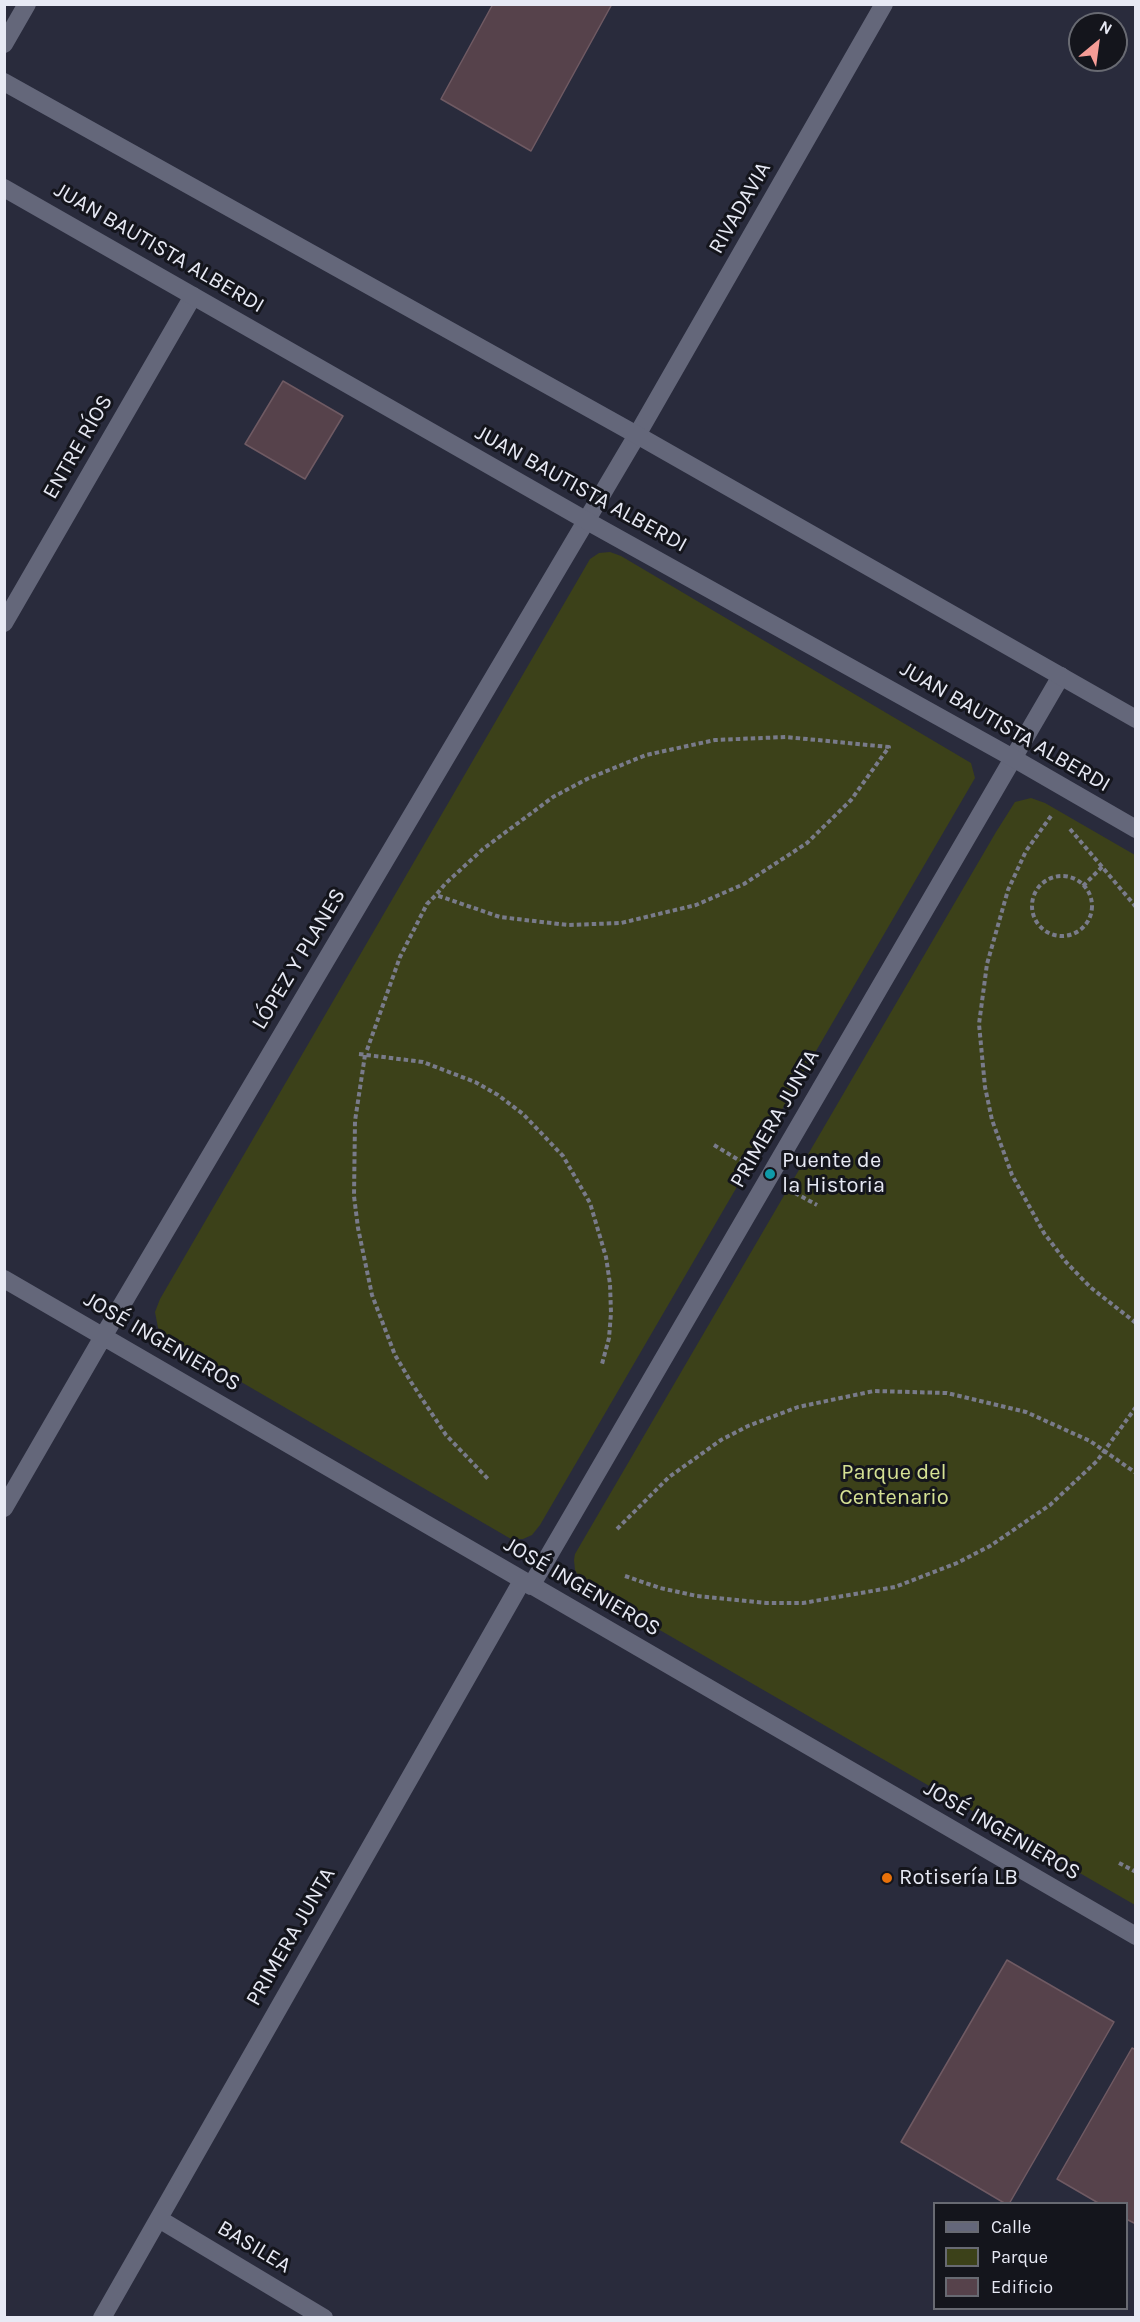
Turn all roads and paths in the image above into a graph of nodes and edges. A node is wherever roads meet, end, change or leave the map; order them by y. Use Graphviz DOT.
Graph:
graph roads {
  1 [pos="27,4"];
  2 [pos="884,4"];
  3 [pos="4,44"];
  4 [pos="4,82"];
  5 [pos="4,188"];
  6 [pos="193,296"];
  7 [pos="637,435"];
  8 [pos="586,520"];
  9 [pos="11,595"];
  10 [pos="4,623"];
  11 [pos="1061,676"];
  12 [pos="1136,719"];
  13 [pos="1013,758"];
  14 [pos="1060,819"];
  15 [pos="1067,826"];
  16 [pos="1136,829"];
  17 [pos="1103,866"];
  18 [pos="1083,886"];
  19 [pos="436,895"];
  20 [pos="1136,906"];
  21 [pos="366,1053"];
  22 [pos="359,1054"];
  23 [pos="4,1279"];
  24 [pos="1136,1323"];
  25 [pos="104,1335"];
  26 [pos="602,1364"];
  27 [pos="1136,1407"];
  28 [pos="1105,1451"];
  29 [pos="1136,1473"];
  30 [pos="488,1479"];
  31 [pos="4,1508"];
  32 [pos="617,1529"];
  33 [pos="625,1576"];
  34 [pos="526,1583"];
  35 [pos="1119,1863"];
  36 [pos="1136,1872"];
  37 [pos="1136,1936"];
  38 [pos="159,2219"];
  39 [pos="102,2318"];
  40 [pos="324,2318"];
  1 -- 3 [label="street"];
  2 -- 7 [label="street, RIVADAVIA"];
  4 -- 7 [label="street"];
  5 -- 6 [label="street, JUAN BAUTISTA ALBERDI"];
  6 -- 8 [label="street, JUAN BAUTISTA ALBERDI"];
  6 -- 9 [label="street, ENTRE RÍOS"];
  7 -- 8 [label="street, LÓPEZ Y PLANES"];
  7 -- 11 [label="street"];
  8 -- 13 [label="street, JUAN BAUTISTA ALBERDI"];
  8 -- 25 [label="street, LÓPEZ Y PLANES"];
  9 -- 10 [label="street, ENTRE RÍOS"];
  11 -- 12 [label="street"];
  11 -- 13 [label="street, PRIMERA JUNTA"];
  13 -- 16 [label="street, JUAN BAUTISTA ALBERDI"];
  13 -- 34 [label="street, PRIMERA JUNTA"];
  14 -- 24 [label="path"];
  15 -- 17 [label="path"];
  17 -- 18 [label="path"];
  17 -- 20 [label="path"];
  18 -- 18 [label="path"];
  19 -- 19 [label="path"];
  19 -- 21 [label="path"];
  21 -- 22 [label="path"];
  21 -- 26 [label="path"];
  21 -- 30 [label="path"];
  23 -- 25 [label="street, JOSÉ INGENIEROS"];
  25 -- 31 [label="street, LÓPEZ Y PLANES"];
  25 -- 34 [label="street, JOSÉ INGENIEROS"];
  27 -- 28 [label="path"];
  28 -- 29 [label="path"];
  28 -- 32 [label="path"];
  28 -- 33 [label="path"];
  34 -- 37 [label="street, JOSÉ INGENIEROS"];
  34 -- 38 [label="street, PRIMERA JUNTA"];
  35 -- 36 [label="path"];
  38 -- 39 [label="street, PRIMERA JUNTA"];
  38 -- 40 [label="street, BASILEA"];
}
